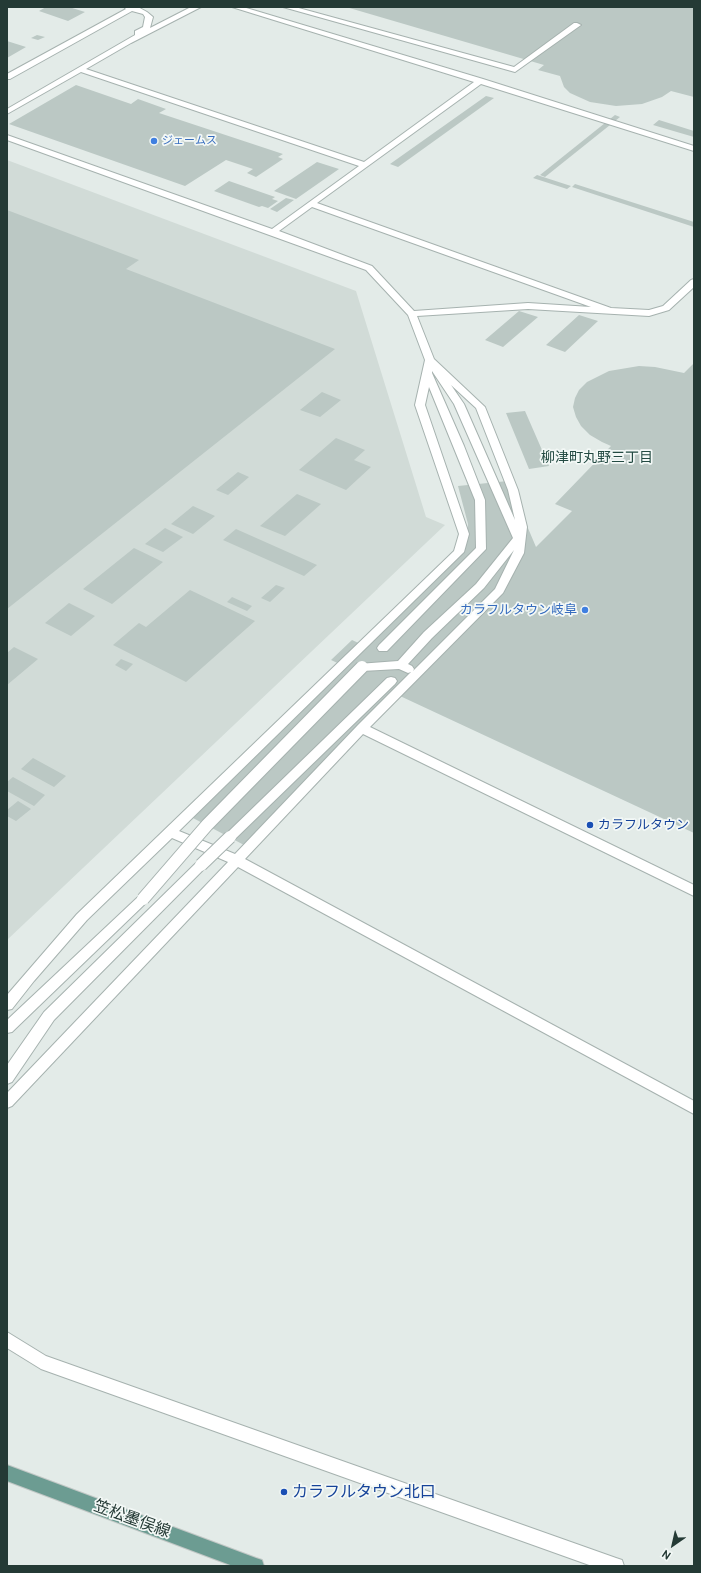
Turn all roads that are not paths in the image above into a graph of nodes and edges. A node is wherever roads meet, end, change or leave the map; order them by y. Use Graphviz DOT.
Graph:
graph roads {
  1 [pos="131,7"];
  2 [pos="197,7"];
  3 [pos="236,7"];
  4 [pos="287,7"];
  5 [pos="577,24"];
  6 [pos="128,41"];
  7 [pos="80,69"];
  8 [pos="7,77"];
  9 [pos="480,82"];
  10 [pos="7,112"];
  11 [pos="7,137"];
  12 [pos="694,149"];
  13 [pos="364,165"];
  14 [pos="311,204"];
  15 [pos="273,232"];
  16 [pos="694,282"];
  17 [pos="608,310"];
  18 [pos="412,314"];
  19 [pos="430,360"];
  20 [pos="428,374"];
  21 [pos="383,648"];
  22 [pos="401,665"];
  23 [pos="415,672"];
  24 [pos="391,681"];
  25 [pos="362,728"];
  26 [pos="170,832"];
  27 [pos="236,860"];
  28 [pos="694,891"];
  29 [pos="7,1005"];
  30 [pos="7,1028"];
  31 [pos="7,1078"];
  32 [pos="7,1102"];
  33 [pos="694,1108"];
  34 [pos="7,1339"];
  35 [pos="7,1473"];
  36 [pos="256,1566"];
  37 [pos="616,1566"];
  1 -- 6 [label="street"];
  1 -- 8 [label="street"];
  2 -- 6 [label="street"];
  3 -- 9 [label="street"];
  4 -- 5 [label="street"];
  6 -- 7 [label="street"];
  7 -- 10 [label="street"];
  7 -- 13 [label="street"];
  9 -- 12 [label="street"];
  9 -- 13 [label="street"];
  11 -- 15 [label="street"];
  13 -- 14 [label="street"];
  14 -- 15 [label="street"];
  14 -- 17 [label="street"];
  15 -- 18 [label="street"];
  16 -- 17 [label="street"];
  17 -- 18 [label="street"];
  18 -- 19 [label="street"];
  19 -- 20 [label="street"];
  19 -- 22 [label="street"];
  19 -- 25 [label="street"];
  20 -- 21 [label="street"];
  20 -- 26 [label="street"];
  22 -- 23 [label="street"];
  22 -- 30 [label="street, bridge"];
  24 -- 31 [label="street, bridge"];
  25 -- 27 [label="street"];
  25 -- 28 [label="street"];
  26 -- 27 [label="street"];
  26 -- 29 [label="street"];
  27 -- 32 [label="street"];
  27 -- 33 [label="street"];
  34 -- 37 [label="street"];
  35 -- 36 [label="main road, 笠松墨俣線"];
}
